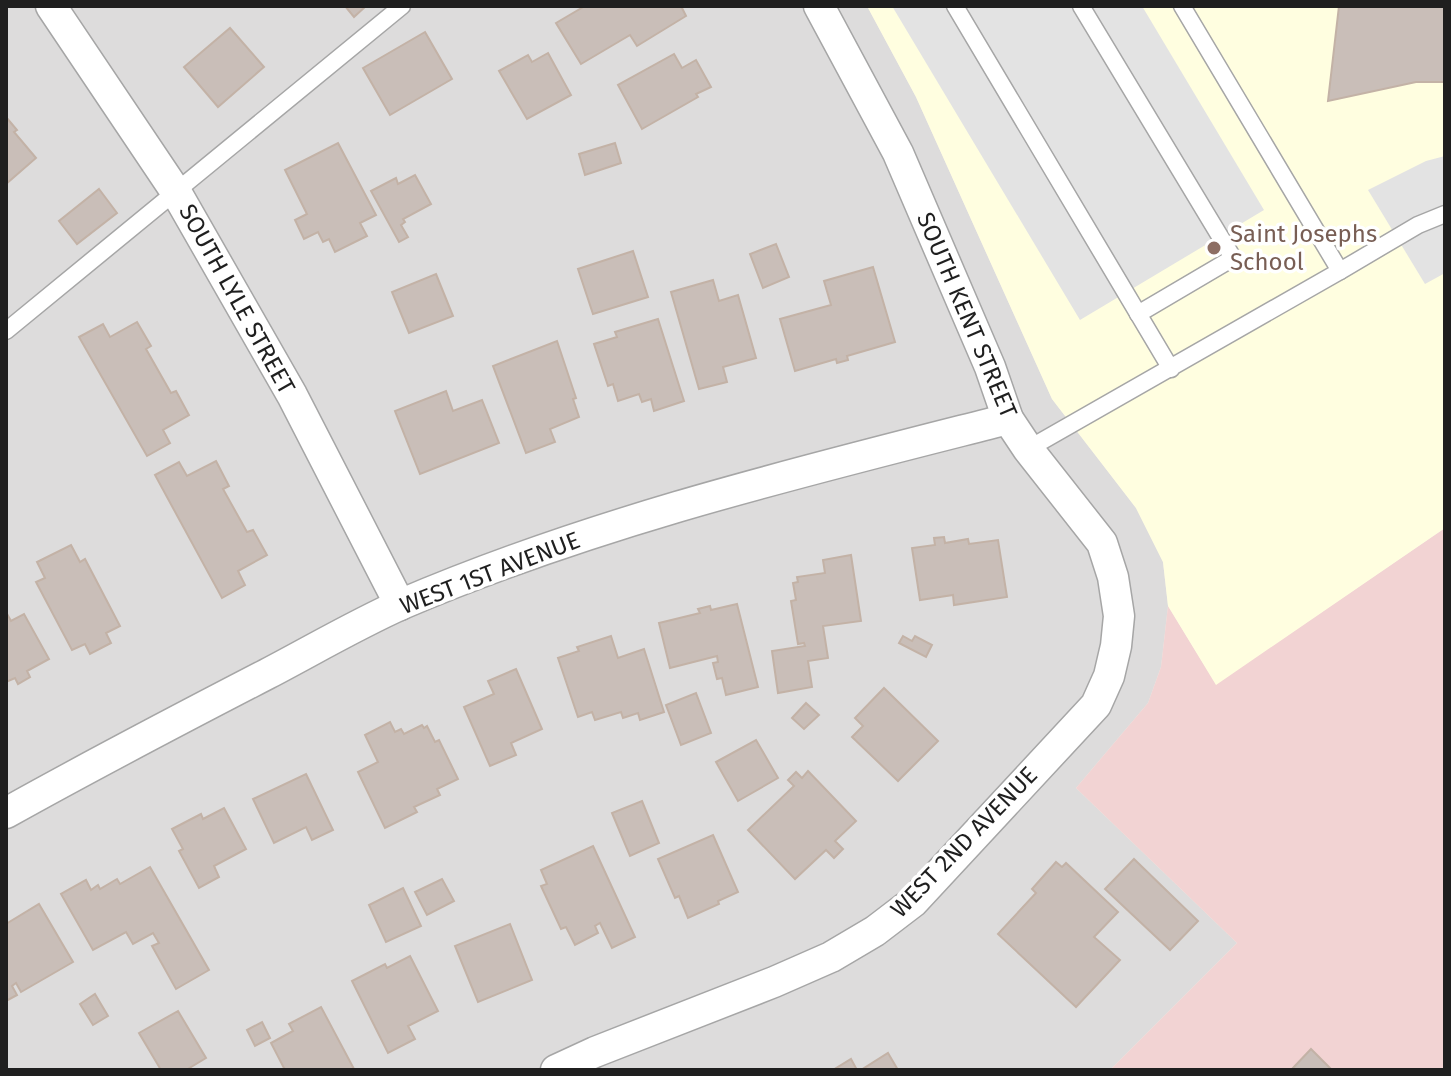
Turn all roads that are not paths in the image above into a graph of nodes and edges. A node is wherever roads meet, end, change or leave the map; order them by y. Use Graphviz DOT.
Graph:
graph roads {
  1 [pos="51,6"];
  2 [pos="402,6"];
  3 [pos="819,6"];
  4 [pos="955,6"];
  5 [pos="1081,6"];
  6 [pos="1182,6"];
  7 [pos="176,192"];
  8 [pos="1445,214"];
  9 [pos="1340,271"];
  10 [pos="1138,314"];
  11 [pos="6,331"];
  12 [pos="1171,369"];
  13 [pos="1008,419"];
  14 [pos="1028,449"];
  15 [pos="400,605"];
  16 [pos="1119,616"];
  17 [pos="6,813"];
  18 [pos="556,1070"];
  1 -- 7 [label="street, SOUTH LYLE STREET"];
  2 -- 7 [label="lane"];
  3 -- 13 [label="street, SOUTH KENT STREET"];
  4 -- 10 [label="lane"];
  5 -- 10 [label="lane"];
  6 -- 9 [label="lane"];
  7 -- 11 [label="lane"];
  7 -- 15 [label="street, SOUTH LYLE STREET"];
  8 -- 9 [label="lane"];
  9 -- 12 [label="lane"];
  10 -- 12 [label="lane"];
  12 -- 14 [label="lane"];
  13 -- 14 [label="street, SOUTH KENT STREET"];
  13 -- 15 [label="street, WEST 1ST AVENUE"];
  14 -- 16 [label="street, SOUTH KENT STREET"];
  15 -- 17 [label="street, WEST 1ST AVENUE"];
  16 -- 18 [label="street, WEST 2ND AVENUE"];
}
